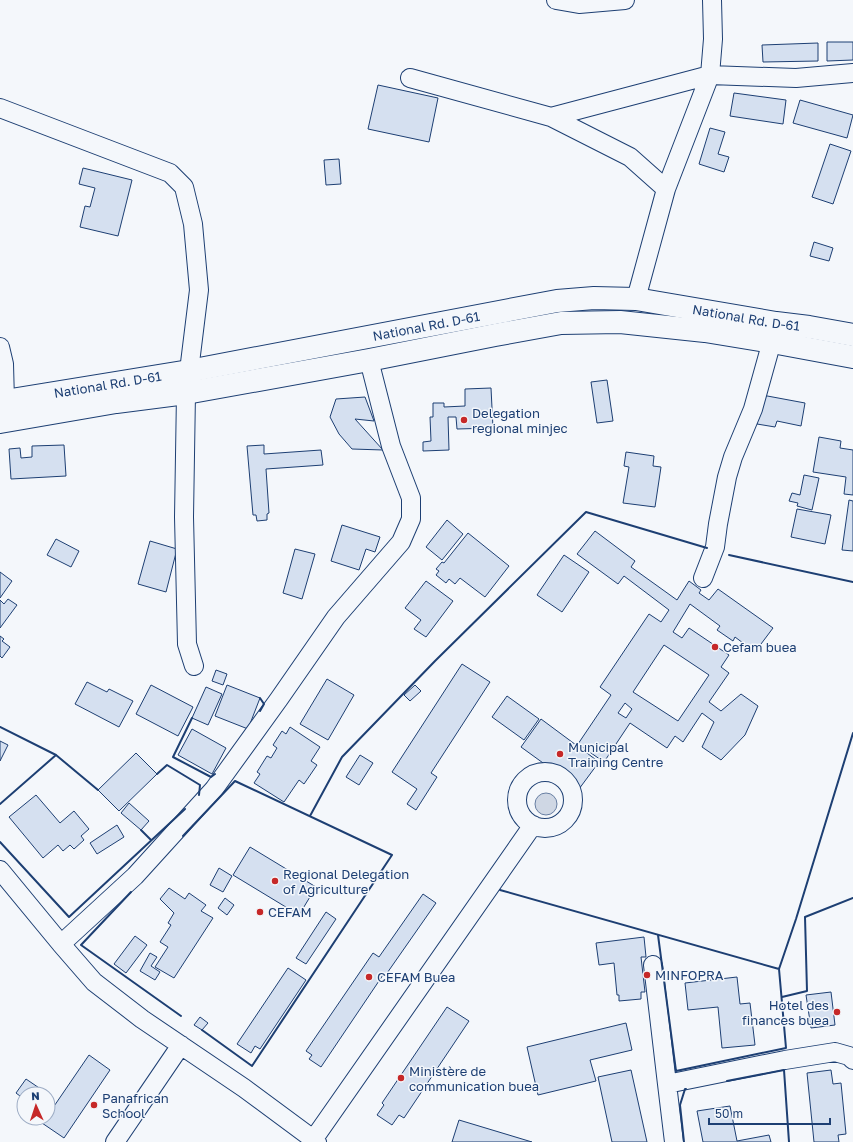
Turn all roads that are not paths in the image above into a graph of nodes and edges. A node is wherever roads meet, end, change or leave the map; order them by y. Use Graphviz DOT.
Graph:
graph roads {
  1 [pos="556,0"];
  2 [pos="625,0"];
  3 [pos="712,0"];
  4 [pos="853,73"];
  5 [pos="710,75"];
  6 [pos="410,78"];
  7 [pos="0,108"];
  8 [pos="551,117"];
  9 [pos="666,189"];
  10 [pos="636,300"];
  11 [pos="774,332"];
  12 [pos="853,335"];
  13 [pos="0,347"];
  14 [pos="853,356"];
  15 [pos="369,360"];
  16 [pos="189,372"];
  17 [pos="186,393"];
  18 [pos="3,402"];
  19 [pos="0,422"];
  20 [pos="703,578"];
  21 [pos="194,666"];
  22 [pos="533,825"];
  23 [pos="0,870"];
  24 [pos="61,944"];
  25 [pos="653,965"];
  26 [pos="181,1045"];
  27 [pos="853,1060"];
  28 [pos="666,1084"];
  29 [pos="315,1141"];
  30 [pos="114,1142"];
  31 [pos="674,1142"];
  1 -- 2 [label="street"];
  3 -- 5 [label="street"];
  4 -- 5 [label="street"];
  5 -- 8 [label="street"];
  5 -- 9 [label="street"];
  6 -- 8 [label="street"];
  7 -- 16 [label="street"];
  8 -- 9 [label="street"];
  9 -- 10 [label="street"];
  10 -- 11 [label="highway, National Rd. D-61"];
  10 -- 16 [label="highway, National Rd. D-61"];
  11 -- 12 [label="highway, National Rd. D-61"];
  11 -- 14 [label="highway, National Rd. D-61"];
  11 -- 15 [label="highway, National Rd. D-61"];
  11 -- 20 [label="street"];
  13 -- 18 [label="street"];
  15 -- 17 [label="highway, National Rd. D-61"];
  15 -- 24 [label="street"];
  16 -- 17 [label="street"];
  16 -- 18 [label="highway, National Rd. D-61"];
  17 -- 19 [label="highway, National Rd. D-61"];
  17 -- 21 [label="street"];
  22 -- 29 [label="street"];
  23 -- 24 [label="street"];
  24 -- 26 [label="street"];
  25 -- 28 [label="street"];
  26 -- 29 [label="street"];
  26 -- 30 [label="street"];
  27 -- 28 [label="street"];
  28 -- 31 [label="street"];
}
